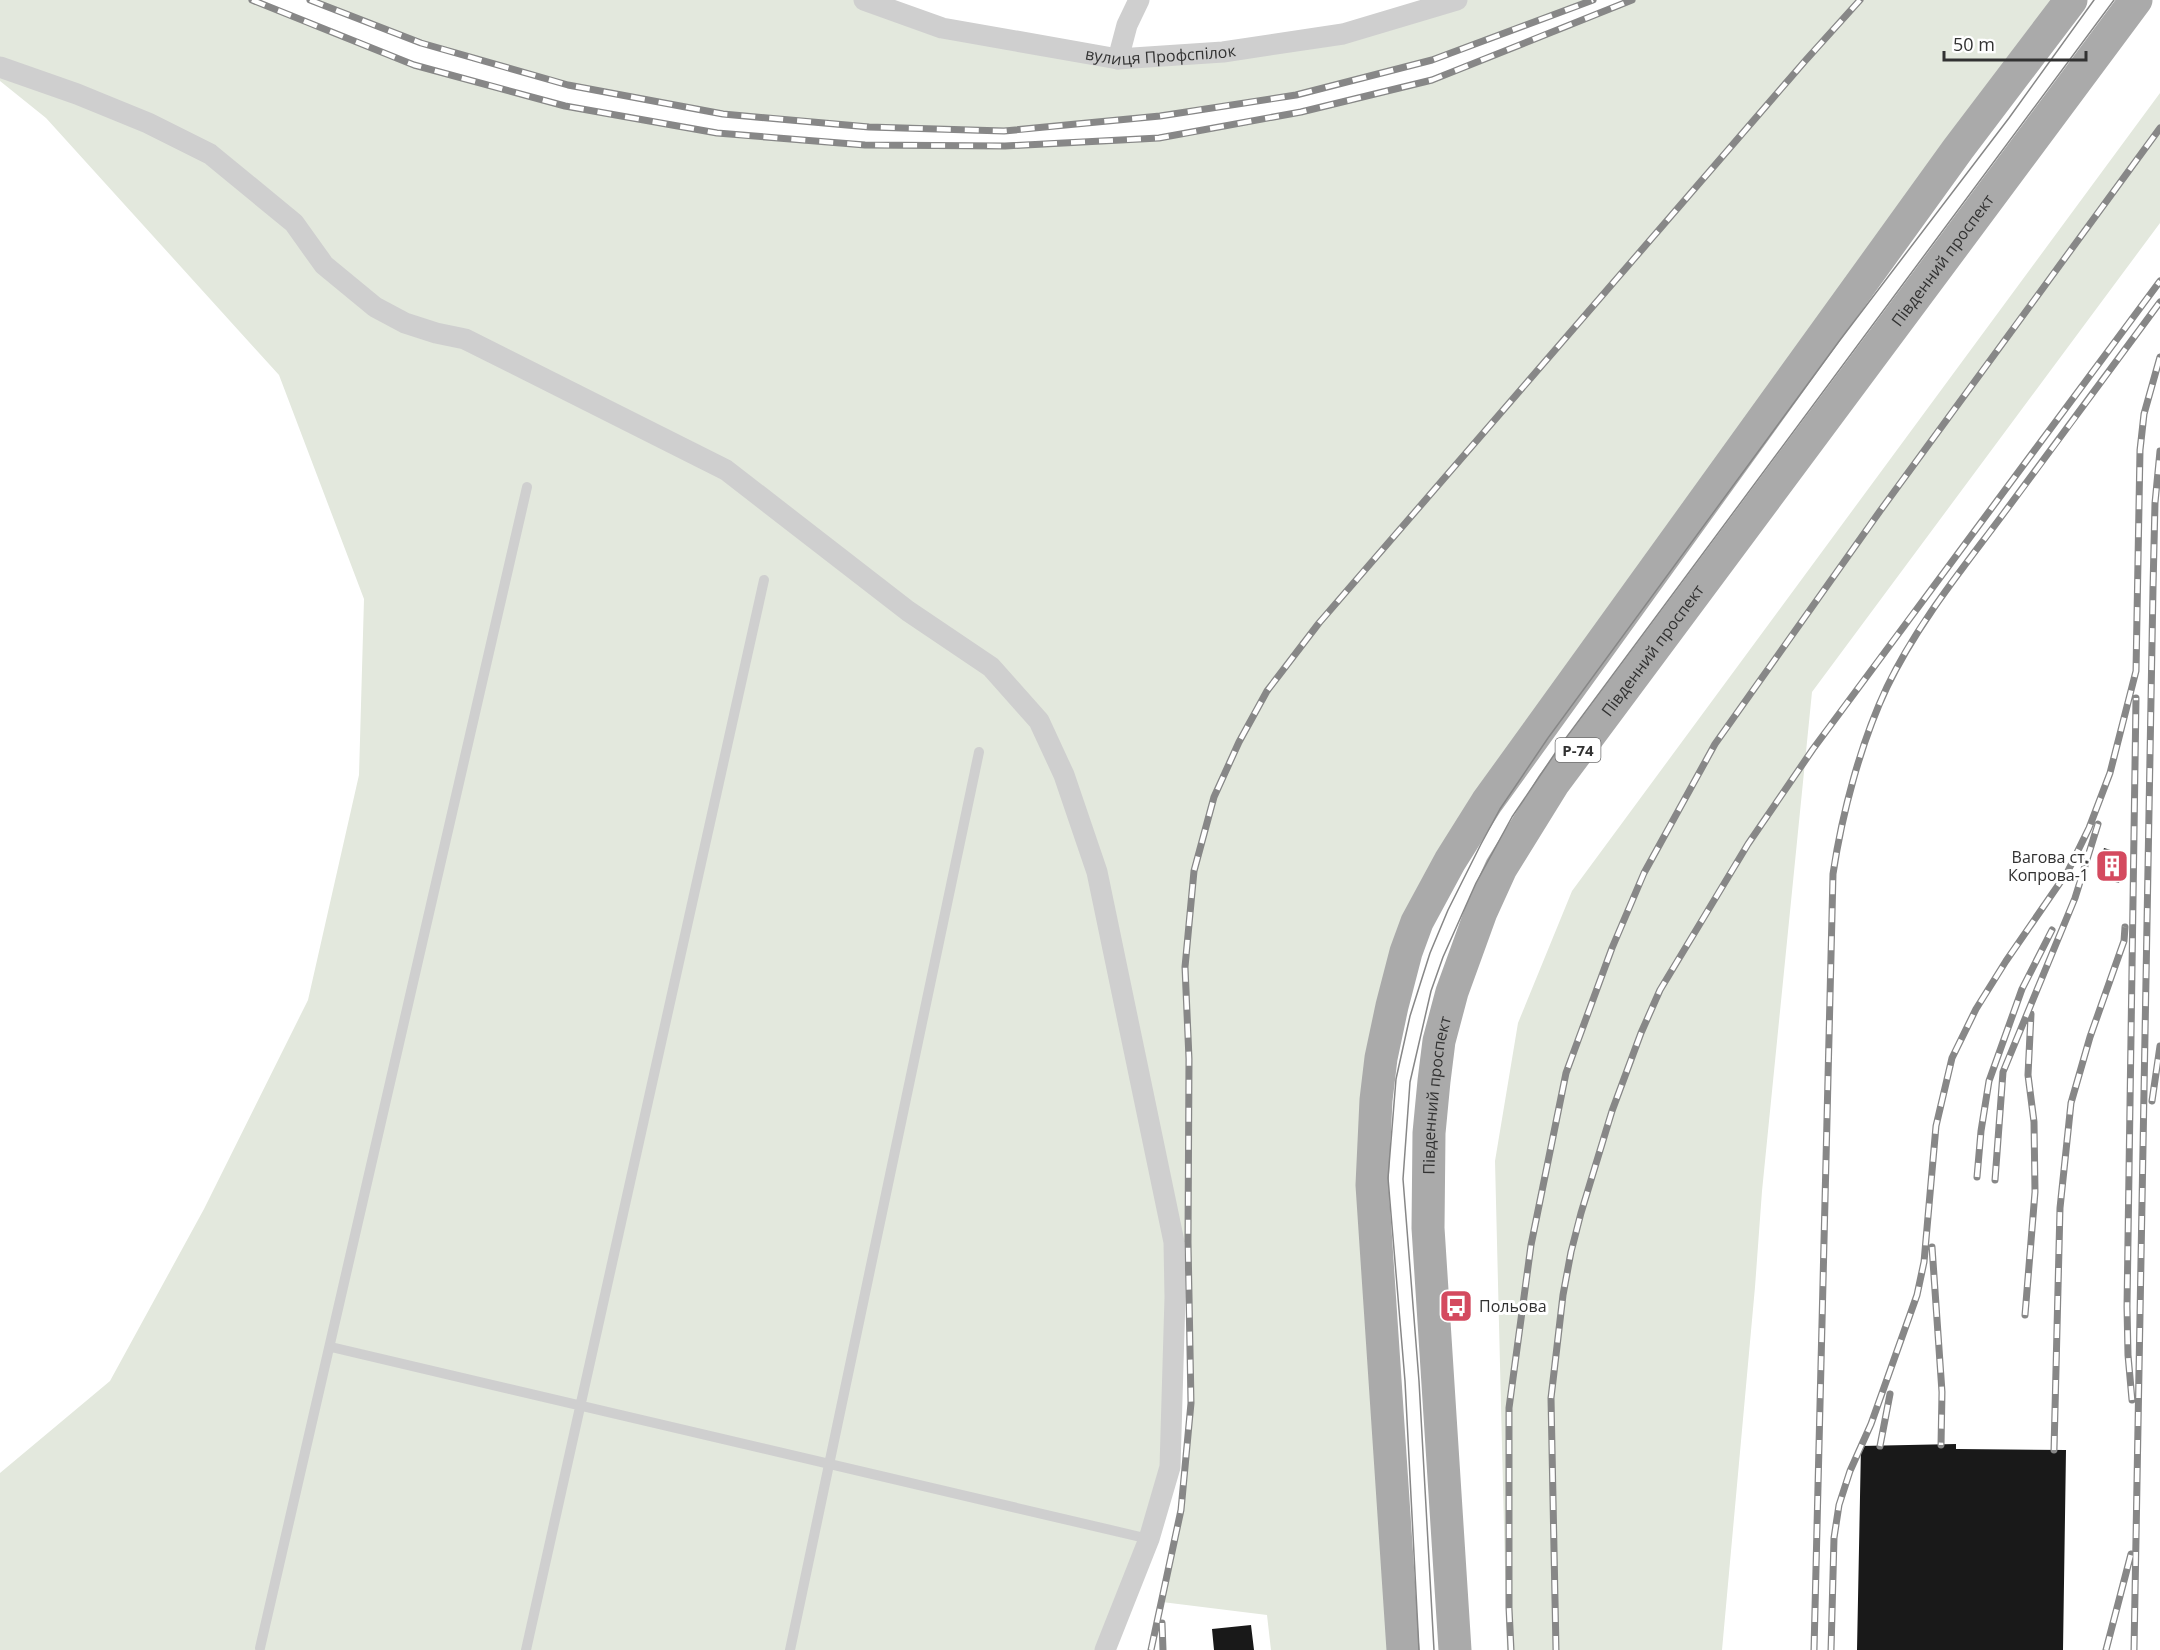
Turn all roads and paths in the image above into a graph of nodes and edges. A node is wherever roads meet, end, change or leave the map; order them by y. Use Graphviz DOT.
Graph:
graph roads {
  1 [pos="864,0"];
  2 [pos="1139,0"];
  3 [pos="1457,0"];
  4 [pos="2071,0"];
  5 [pos="2136,0"];
  6 [pos="1118,59"];
  7 [pos="0,67"];
  8 [pos="528,487"];
  9 [pos="764,580"];
  10 [pos="979,752"];
  11 [pos="331,1347"];
  12 [pos="580,1406"];
  13 [pos="829,1464"];
  14 [pos="1149,1539"];
  15 [pos="261,1648"];
  16 [pos="526,1650"];
  17 [pos="790,1650"];
  18 [pos="1105,1650"];
  19 [pos="1403,1650"];
  20 [pos="1455,1650"];
  1 -- 6 [label="street, вулиця Профспілок"];
  2 -- 6 [label="street"];
  3 -- 6 [label="street, вулиця Профспілок"];
  4 -- 19 [label="main road, Р-74"];
  5 -- 20 [label="main road, Південний проспект / Р-74"];
  7 -- 14 [label="street"];
  8 -- 11 [label="lane"];
  9 -- 12 [label="lane"];
  10 -- 13 [label="lane"];
  11 -- 12 [label="lane"];
  11 -- 15 [label="lane"];
  12 -- 13 [label="lane"];
  12 -- 16 [label="lane"];
  13 -- 14 [label="lane"];
  13 -- 17 [label="lane"];
  14 -- 18 [label="street"];
}
